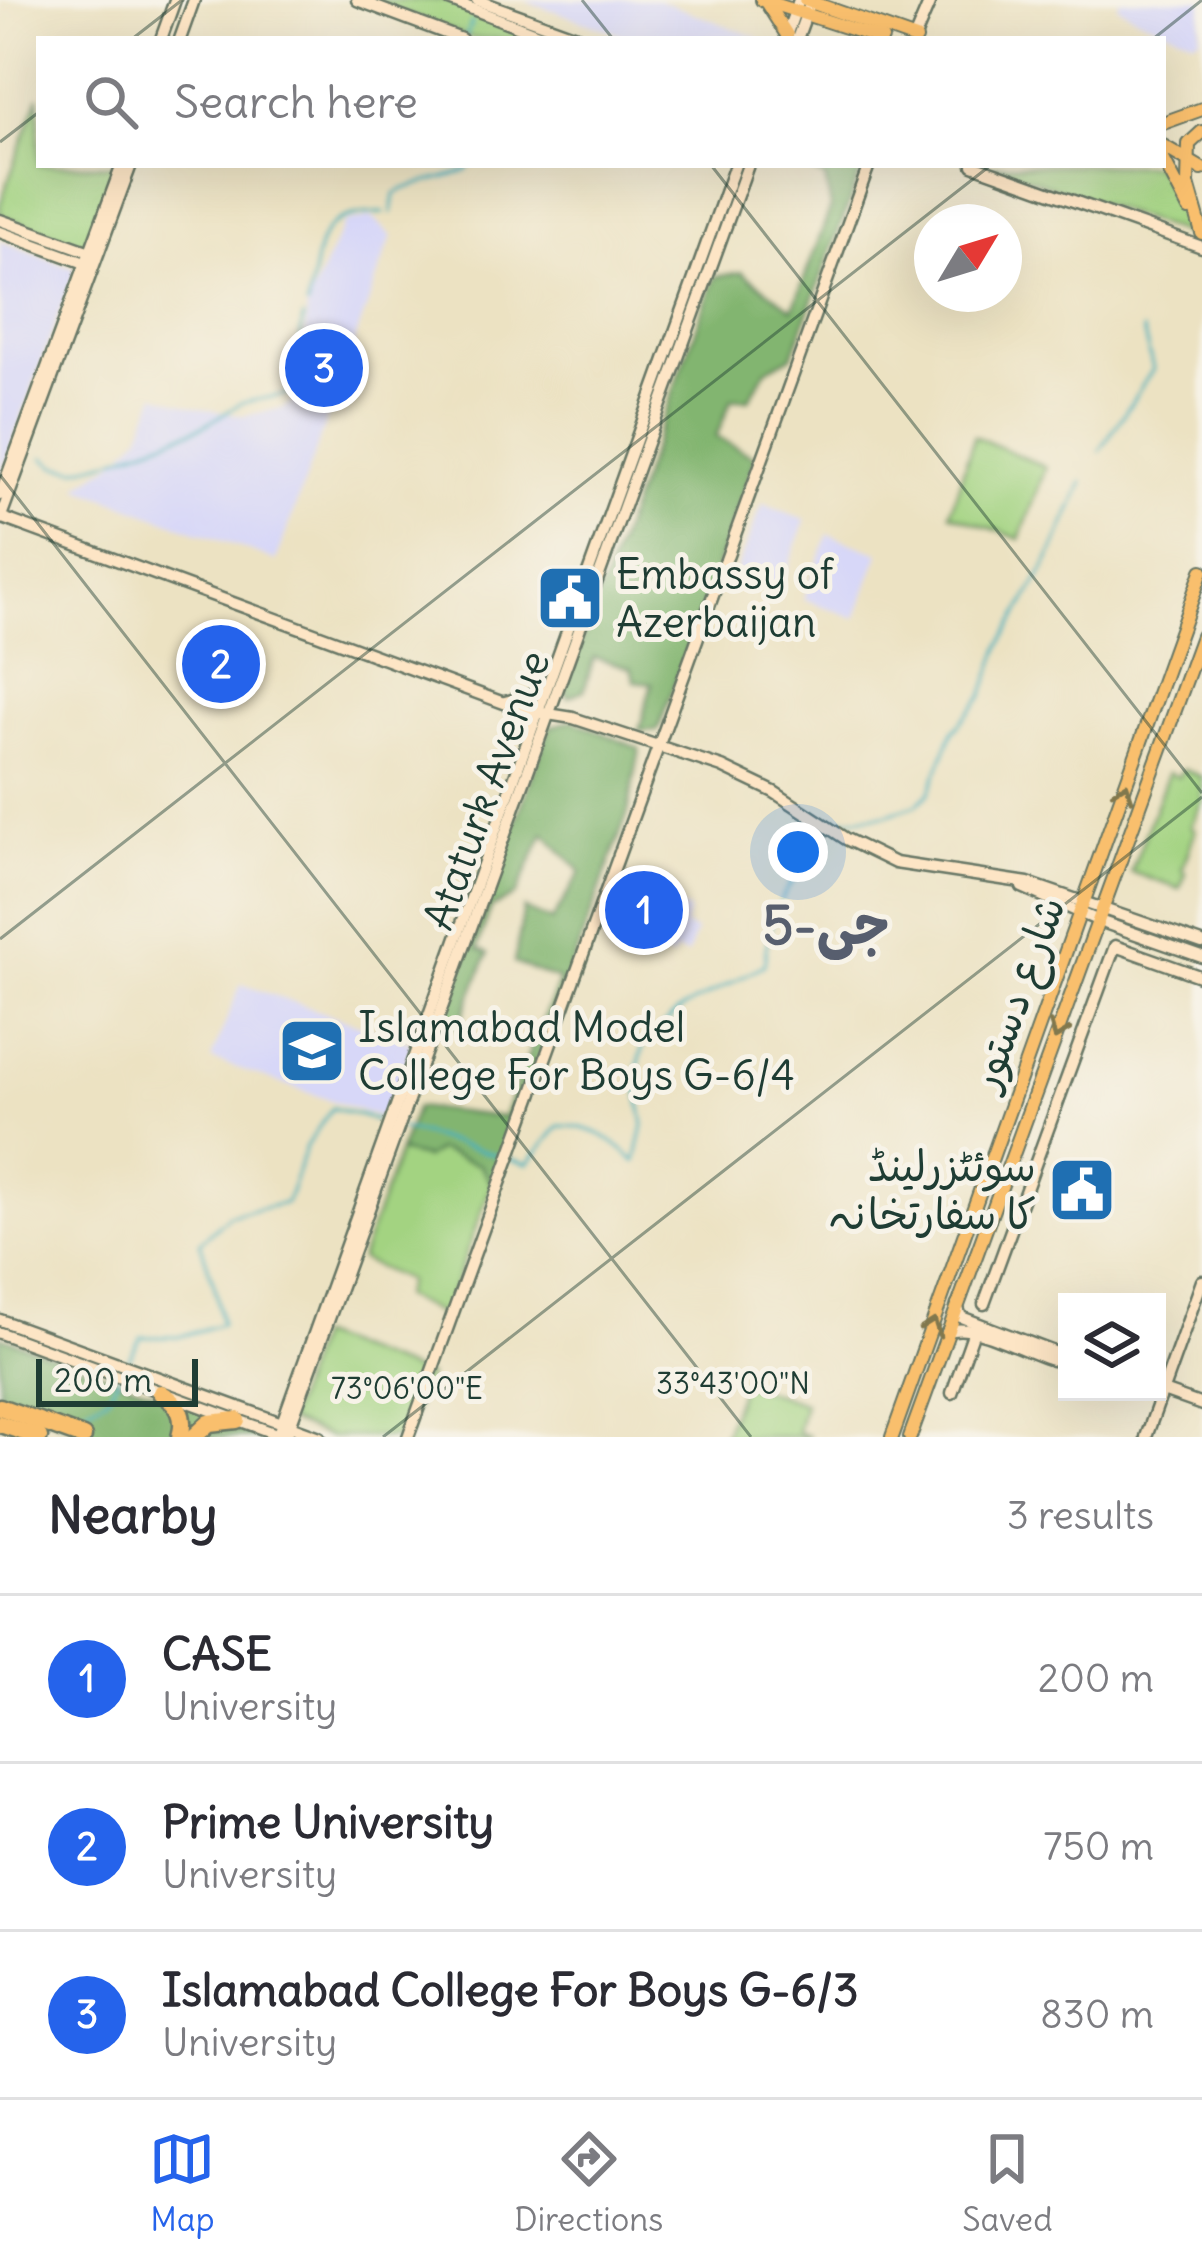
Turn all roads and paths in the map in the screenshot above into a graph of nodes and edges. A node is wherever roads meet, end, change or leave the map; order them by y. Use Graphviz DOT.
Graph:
graph roads {
  1 [pos="184,0"];
  2 [pos="357,0"];
  3 [pos="449,0"];
  4 [pos="477,0"];
  5 [pos="764,1"];
  6 [pos="805,4"];
  7 [pos="929,4"];
  8 [pos="172,36"];
  9 [pos="172,36"];
  10 [pos="452,36"];
  11 [pos="543,36"];
  12 [pos="578,36"];
  13 [pos="788,36"];
  14 [pos="790,36"];
  15 [pos="875,36"];
  16 [pos="906,36"];
  17 [pos="916,36"];
  18 [pos="1202,109"];
  19 [pos="1166,125"];
  20 [pos="1166,127"];
  21 [pos="1198,133"];
  22 [pos="1166,148"];
  23 [pos="1166,165"];
  24 [pos="1197,165"];
  25 [pos="121,168"];
  26 [pos="130,168"];
  27 [pos="733,168"];
  28 [pos="747,168"];
  29 [pos="868,168"];
  30 [pos="981,168"];
  31 [pos="0,220"];
  32 [pos="1201,229"];
  33 [pos="0,232"];
  34 [pos="38,240"];
  35 [pos="1202,248"];
  36 [pos="90,259"];
  37 [pos="38,411"];
  38 [pos="650,417"];
  39 [pos="0,495"];
  40 [pos="0,518"];
  41 [pos="1202,571"];
  42 [pos="1202,636"];
  43 [pos="551,690"];
  44 [pos="501,702"];
  45 [pos="544,712"];
  46 [pos="574,718"];
  47 [pos="658,746"];
  48 [pos="1139,747"];
  49 [pos="1159,753"];
  50 [pos="1083,907"];
  51 [pos="1101,914"];
  52 [pos="1202,943"];
  53 [pos="1202,957"];
  54 [pos="1202,977"];
  55 [pos="429,1028"];
  56 [pos="1202,1281"];
  57 [pos="984,1304"];
  58 [pos="957,1305"];
  59 [pos="0,1320"];
  60 [pos="974,1331"];
  61 [pos="947,1332"];
  62 [pos="0,1333"];
  63 [pos="1058,1356"];
  64 [pos="1058,1361"];
  65 [pos="97,1362"];
  66 [pos="1166,1374"];
  67 [pos="150,1384"];
  68 [pos="1166,1392"];
  69 [pos="952,1393"];
  70 [pos="300,1400"];
  71 [pos="1157,1401"];
  72 [pos="1202,1405"];
  73 [pos="237,1420"];
  74 [pos="12,1421"];
  75 [pos="284,1431"];
  76 [pos="316,1436"];
  77 [pos="83,1437"];
  78 [pos="180,1437"];
  79 [pos="194,1437"];
  80 [pos="408,1437"];
  81 [pos="892,1437"];
  82 [pos="910,1437"];
  83 [pos="1146,1437"];
  1 -- 8 [label="street"];
  1 -- 9 [label="street"];
  2 -- 10 [label="street"];
  3 -- 11 [label="street"];
  4 -- 12 [label="street"];
  5 -- 6 [label="main road"];
  5 -- 13 [label="main road"];
  6 -- 14 [label="street"];
  6 -- 15 [label="main road"];
  6 -- 16 [label="main road"];
  7 -- 17 [label="street"];
  18 -- 19 [label="main road"];
  20 -- 21 [label="main road"];
  21 -- 24 [label="main road"];
  22 -- 24 [label="main road"];
  23 -- 32 [label="main road"];
  24 -- 32 [label="main road"];
  25 -- 36 [label="street"];
  26 -- 36 [label="street"];
  27 -- 38 [label="street, Ataturk Avenue"];
  28 -- 38 [label="street, Ataturk Avenue"];
  29 -- 47 [label="street"];
  30 -- 35 [label="street"];
  31 -- 34 [label="street"];
  33 -- 34 [label="street"];
  34 -- 36 [label="street"];
  36 -- 37 [label="street"];
  37 -- 39 [label="street"];
  37 -- 40 [label="street"];
  38 -- 43 [label="street, Ataturk Avenue"];
  40 -- 44 [label="street"];
  41 -- 48 [label="main road, شارع دستور"];
  42 -- 49 [label="main road, شارع دستور"];
  43 -- 44 [label="street"];
  43 -- 45 [label="street, Ataturk Avenue"];
  43 -- 46 [label="street"];
  44 -- 45 [label="street"];
  45 -- 46 [label="street"];
  45 -- 55 [label="street, Ataturk Avenue"];
  46 -- 47 [label="street"];
  47 -- 50 [label="street"];
  47 -- 80 [label="street"];
  48 -- 49 [label="main road"];
  50 -- 48 [label="main road, شارع دستور, one-way"];
  49 -- 51 [label="main road, شارع دستور"];
  50 -- 51 [label="street"];
  81 -- 50 [label="main road, شارع دستور, one-way"];
  51 -- 52 [label="street"];
  51 -- 53 [label="street"];
  51 -- 58 [label="main road, شارع دستور, one-way"];
  54 -- 57 [label="street"];
  55 -- 70 [label="street, Ataturk Avenue"];
  55 -- 75 [label="street, Ataturk Avenue"];
  56 -- 66 [label="street"];
  58 -- 61 [label="main road, شارع دستور"];
  58 -- 63 [label="street"];
  59 -- 65 [label="street"];
  60 -- 61 [label="street"];
  60 -- 64 [label="street"];
  60 -- 69 [label="street"];
  61 -- 82 [label="main road, شارع دستور"];
  62 -- 65 [label="street"];
  65 -- 67 [label="street"];
  67 -- 73 [label="street"];
  67 -- 75 [label="street"];
  67 -- 78 [label="highway"];
  68 -- 72 [label="street"];
  70 -- 75 [label="street, Ataturk Avenue"];
  70 -- 76 [label="street"];
  71 -- 83 [label="street"];
  73 -- 75 [label="street"];
  73 -- 79 [label="highway"];
  74 -- 77 [label="highway"];
  75 -- 76 [label="street"];
}
